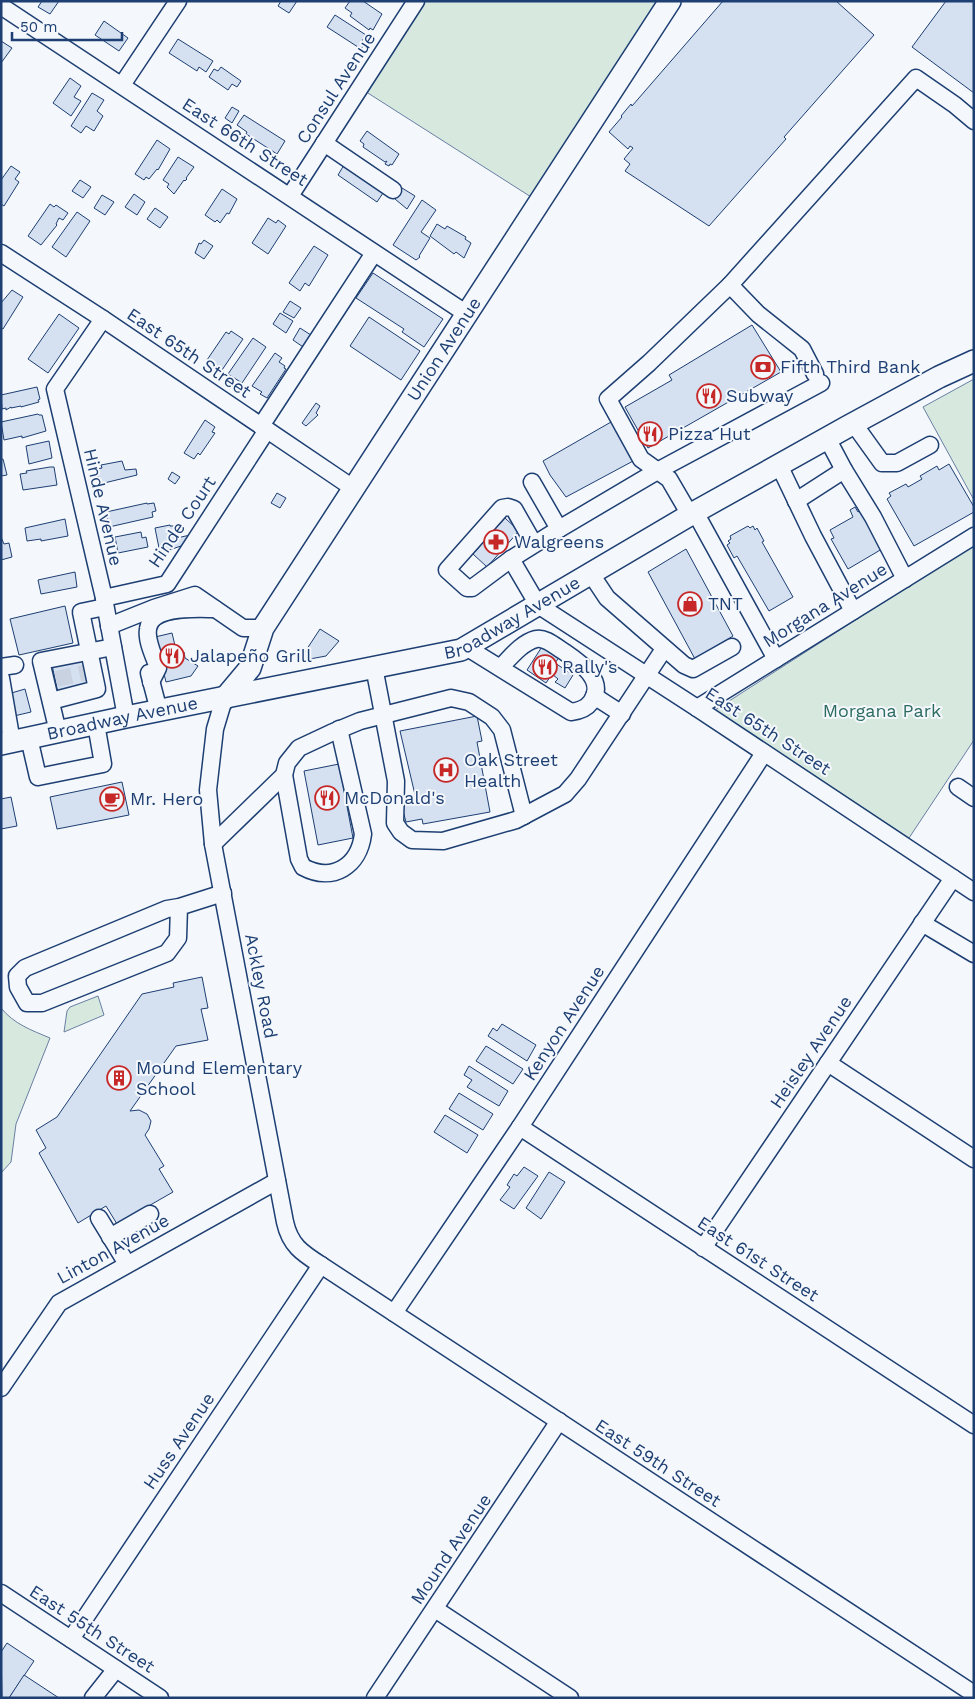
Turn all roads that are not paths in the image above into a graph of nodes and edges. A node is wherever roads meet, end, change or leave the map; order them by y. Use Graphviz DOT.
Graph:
graph roads {
  1 [pos="178,1"];
  2 [pos="416,1"];
  3 [pos="670,1"];
  4 [pos="1,6"];
  5 [pos="122,85"];
  6 [pos="974,121"];
  7 [pos="324,143"];
  8 [pos="392,190"];
  9 [pos="290,196"];
  10 [pos="1,253"];
  11 [pos="374,253"];
  12 [pos="730,285"];
  13 [pos="467,314"];
  14 [pos="102,319"];
  15 [pos="974,361"];
  16 [pos="854,424"];
  17 [pos="264,428"];
  18 [pos="827,438"];
  19 [pos="930,445"];
  20 [pos="779,465"];
  21 [pos="659,470"];
  22 [pos="844,470"];
  23 [pos="532,482"];
  24 [pos="353,488"];
  25 [pos="796,501"];
  26 [pos="692,514"];
  27 [pos="558,529"];
  28 [pos="974,536"];
  29 [pos="534,544"];
  30 [pos="511,559"];
  31 [pos="592,574"];
  32 [pos="905,579"];
  33 [pos="104,602"];
  34 [pos="538,605"];
  35 [pos="215,609"];
  36 [pos="853,611"];
  37 [pos="134,617"];
  38 [pos="109,626"];
  39 [pos="263,628"];
  40 [pos="113,647"];
  41 [pos="466,647"];
  42 [pos="732,647"];
  43 [pos="664,649"];
  44 [pos="88,652"];
  45 [pos="776,659"];
  46 [pos="374,668"];
  47 [pos="500,668"];
  48 [pos="647,676"];
  49 [pos="1,678"];
  50 [pos="151,682"];
  51 [pos="594,696"];
  52 [pos="224,699"];
  53 [pos="51,701"];
  54 [pos="697,708"];
  55 [pos="159,711"];
  56 [pos="622,714"];
  57 [pos="384,716"];
  58 [pos="126,717"];
  59 [pos="96,724"];
  60 [pos="339,729"];
  61 [pos="58,732"];
  62 [pos="14,742"];
  63 [pos="764,753"];
  64 [pos="284,775"];
  65 [pos="958,787"];
  66 [pos="974,798"];
  67 [pos="524,816"];
  68 [pos="213,844"];
  69 [pos="953,878"];
  70 [pos="974,892"];
  71 [pos="223,893"];
  72 [pos="179,907"];
  73 [pos="922,923"];
  74 [pos="974,954"];
  75 [pos="828,1063"];
  76 [pos="520,1127"];
  77 [pos="974,1159"];
  78 [pos="277,1181"];
  79 [pos="150,1214"];
  80 [pos="99,1218"];
  81 [pos="110,1236"];
  82 [pos="703,1248"];
  83 [pos="127,1264"];
  84 [pos="321,1265"];
  85 [pos="394,1313"];
  86 [pos="1,1388"];
  87 [pos="559,1421"];
  88 [pos="974,1425"];
  89 [pos="1,1593"];
  90 [pos="435,1609"];
  91 [pos="71,1638"];
  92 [pos="116,1669"];
  93 [pos="974,1694"];
  94 [pos="93,1698"];
  95 [pos="160,1698"];
  96 [pos="375,1698"];
  97 [pos="570,1698"];
  1 -- 5 [label="street"];
  2 -- 7 [label="street, Consul Avenue"];
  3 -- 13 [label="main road, Union Avenue"];
  4 -- 5 [label="street, East 66th Street"];
  5 -- 9 [label="street, East 66th Street"];
  6 -- 12 [label="street"];
  7 -- 8 [label="street"];
  7 -- 9 [label="street, Consul Avenue"];
  9 -- 11 [label="street, East 66th Street"];
  10 -- 14 [label="street, East 65th Street"];
  11 -- 13 [label="street, East 66th Street"];
  11 -- 17 [label="street, Hinde Court"];
  12 -- 21 [label="street"];
  12 -- 21 [label="street"];
  13 -- 24 [label="main road, Union Avenue"];
  14 -- 17 [label="street, East 65th Street"];
  14 -- 33 [label="street, Hinde Avenue"];
  15 -- 16 [label="main road, Broadway Avenue"];
  16 -- 18 [label="main road, Broadway Avenue"];
  16 -- 19 [label="street"];
  17 -- 24 [label="street, East 65th Street"];
  17 -- 33 [label="street, Hinde Court"];
  18 -- 20 [label="main road, Broadway Avenue"];
  18 -- 22 [label="street"];
  20 -- 25 [label="street"];
  20 -- 26 [label="main road, Broadway Avenue"];
  21 -- 26 [label="street"];
  21 -- 27 [label="street"];
  22 -- 25 [label="street"];
  22 -- 32 [label="street"];
  23 -- 27 [label="street"];
  24 -- 39 [label="main road, Union Avenue"];
  25 -- 36 [label="street"];
  26 -- 31 [label="main road, Broadway Avenue"];
  26 -- 45 [label="street"];
  27 -- 29 [label="street"];
  28 -- 32 [label="street, Morgana Avenue"];
  29 -- 30 [label="street"];
  29 -- 30 [label="street"];
  30 -- 34 [label="street"];
  31 -- 34 [label="main road, Broadway Avenue"];
  31 -- 43 [label="street"];
  32 -- 36 [label="street, Morgana Avenue"];
  33 -- 38 [label="street, Hinde Avenue"];
  33 -- 44 [label="street, Hinde Court"];
  34 -- 41 [label="main road, Broadway Avenue"];
  34 -- 48 [label="street, East 65th Street"];
  35 -- 37 [label="street"];
  35 -- 39 [label="street"];
  35 -- 50 [label="street"];
  36 -- 45 [label="street, Morgana Avenue"];
  37 -- 38 [label="street"];
  37 -- 50 [label="street"];
  38 -- 40 [label="street, Hinde Avenue"];
  39 -- 52 [label="main road, Union Avenue"];
  40 -- 44 [label="street"];
  40 -- 58 [label="street, Hinde Avenue"];
  41 -- 46 [label="main road, Broadway Avenue"];
  41 -- 47 [label="street"];
  42 -- 43 [label="street"];
  43 -- 48 [label="street"];
  44 -- 53 [label="street"];
  44 -- 53 [label="street"];
  45 -- 54 [label="street, Morgana Avenue"];
  46 -- 52 [label="main road, Broadway Avenue"];
  46 -- 57 [label="street"];
  47 -- 51 [label="street"];
  47 -- 51 [label="street"];
  48 -- 54 [label="street, East 65th Street"];
  48 -- 56 [label="street"];
  49 -- 62 [label="street"];
  50 -- 55 [label="street"];
  51 -- 56 [label="street"];
  52 -- 55 [label="main road, Broadway Avenue"];
  52 -- 68 [label="street, Ackley Road"];
  53 -- 61 [label="street"];
  54 -- 63 [label="street, East 65th Street"];
  55 -- 58 [label="main road, Broadway Avenue"];
  56 -- 67 [label="street"];
  57 -- 60 [label="street"];
  57 -- 67 [label="street"];
  57 -- 67 [label="street"];
  58 -- 59 [label="main road, Broadway Avenue"];
  59 -- 61 [label="main road, Broadway Avenue"];
  59 -- 62 [label="street"];
  60 -- 64 [label="street"];
  60 -- 64 [label="street"];
  61 -- 62 [label="main road, Broadway Avenue"];
  63 -- 69 [label="street, East 65th Street"];
  63 -- 76 [label="street, Kenyon Avenue"];
  64 -- 68 [label="street"];
  65 -- 66 [label="street"];
  68 -- 71 [label="street, Ackley Road"];
  69 -- 70 [label="street, East 65th Street"];
  69 -- 73 [label="street, Heisley Avenue"];
  71 -- 72 [label="street"];
  71 -- 78 [label="street, Ackley Road"];
  72 -- 72 [label="street"];
  73 -- 74 [label="street"];
  73 -- 75 [label="street, Heisley Avenue"];
  75 -- 77 [label="street"];
  75 -- 82 [label="street, Heisley Avenue"];
  76 -- 82 [label="street, East 61st Street"];
  76 -- 85 [label="street, Kenyon Avenue"];
  78 -- 83 [label="street, Linton Avenue"];
  78 -- 84 [label="street, Ackley Road"];
  79 -- 81 [label="street"];
  80 -- 81 [label="street"];
  81 -- 83 [label="street"];
  82 -- 88 [label="street, East 61st Street"];
  83 -- 86 [label="street, Linton Avenue"];
  84 -- 85 [label="street, East 59th Street"];
  84 -- 91 [label="street, Huss Avenue"];
  85 -- 87 [label="street, East 59th Street"];
  87 -- 90 [label="street, Mound Avenue"];
  87 -- 93 [label="street, East 59th Street"];
  89 -- 91 [label="street, East 55th Street"];
  90 -- 96 [label="street, Mound Avenue"];
  90 -- 97 [label="street"];
  91 -- 92 [label="street, East 55th Street"];
  92 -- 94 [label="street"];
  92 -- 95 [label="street, East 55th Street"];
}
